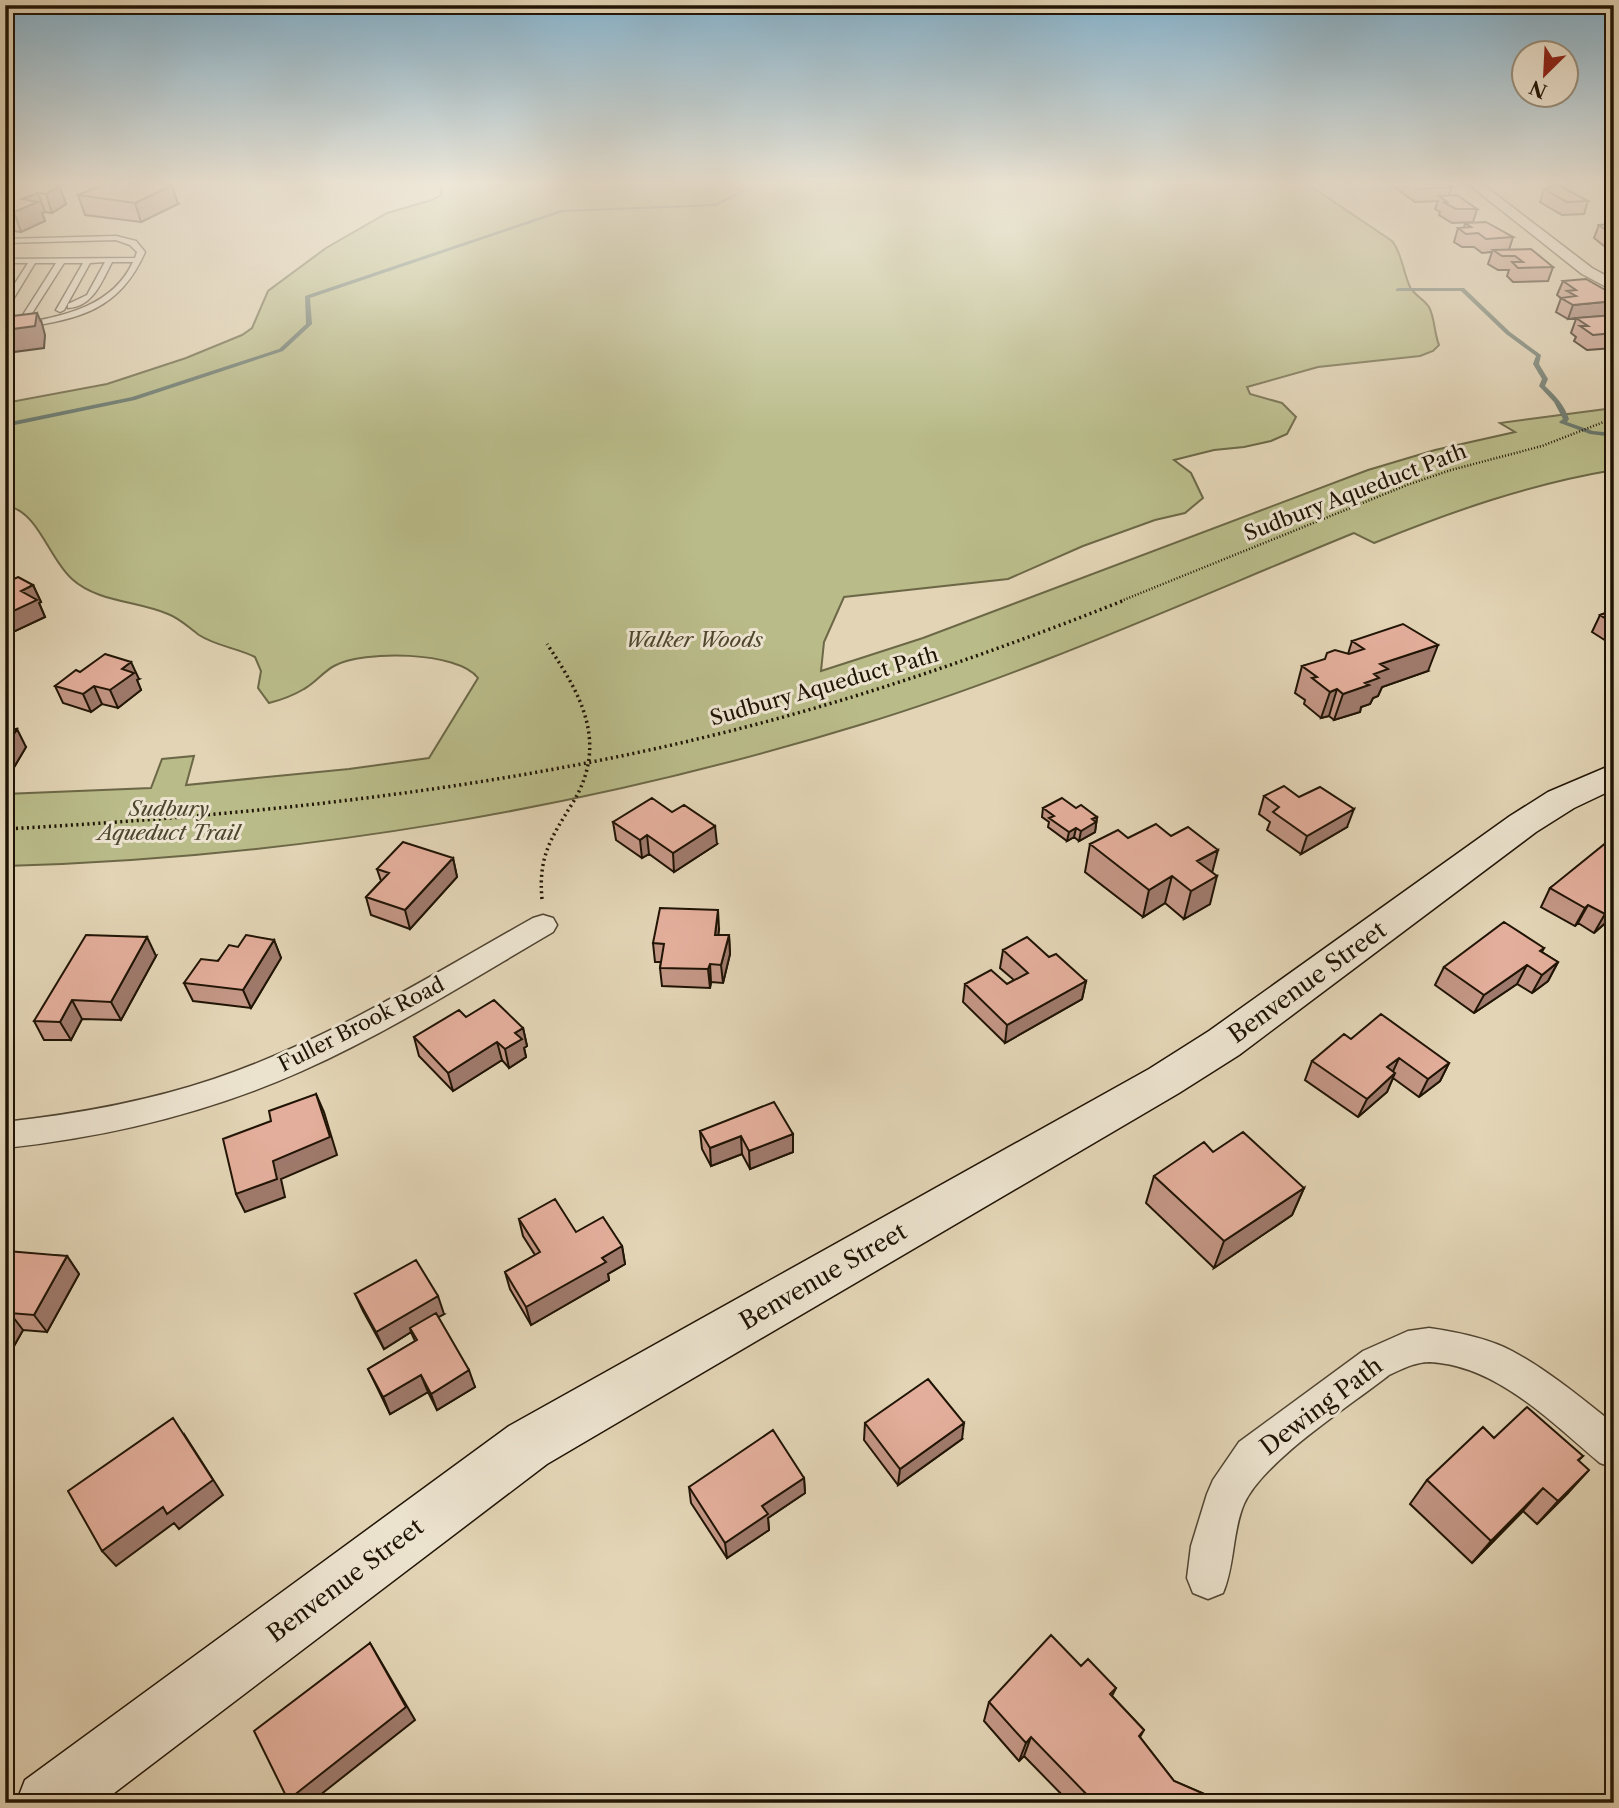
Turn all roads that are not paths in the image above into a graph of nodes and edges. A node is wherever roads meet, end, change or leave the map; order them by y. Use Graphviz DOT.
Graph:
graph roads {
  1 [pos="29,267"];
  2 [pos="57,267"];
  3 [pos="84,267"];
  4 [pos="106,267"];
  5 [pos="134,267"];
  6 [pos="1582,267"];
  7 [pos="1614,287"];
  8 [pos="5,306"];
  9 [pos="60,310"];
  10 [pos="25,318"];
  11 [pos="5,322"];
  12 [pos="5,329"];
  13 [pos="1614,775"];
  14 [pos="543,925"];
  15 [pos="5,1135"];
  16 [pos="1614,1449"];
  17 [pos="1208,1578"];
  18 [pos="48,1803"];
  1 -- 8 [label="lane"];
  2 -- 10 [label="lane"];
  3 -- 9 [label="lane"];
  4 -- 9 [label="lane"];
  5 -- 12 [label="lane"];
  6 -- 7 [label="street"];
  9 -- 10 [label="lane"];
  10 -- 11 [label="lane"];
  13 -- 18 [label="street, Benvenue Street"];
  14 -- 15 [label="street, Fuller Brook Road"];
  16 -- 17 [label="street, Dewing Path"];
}
